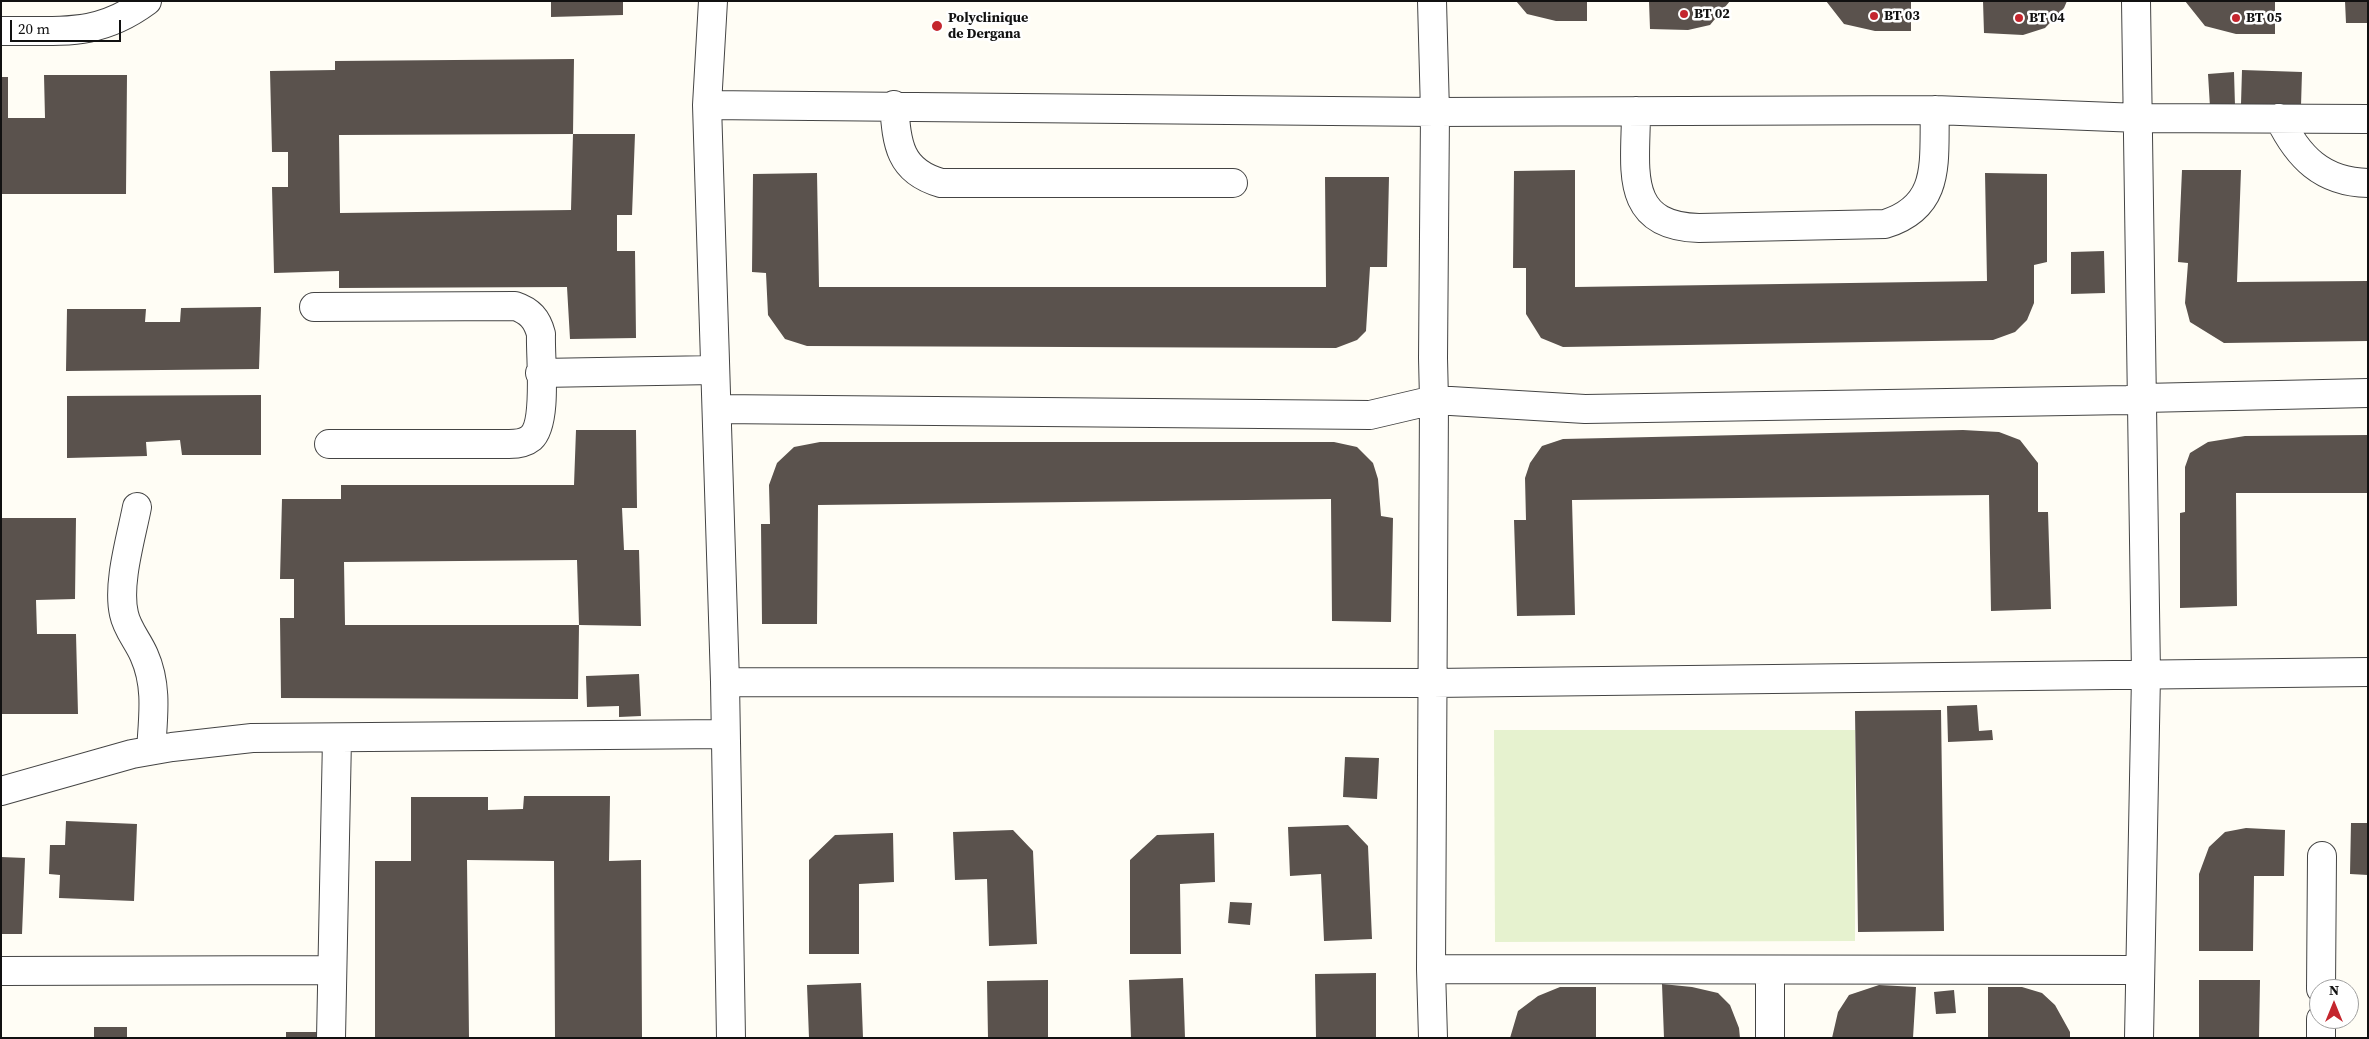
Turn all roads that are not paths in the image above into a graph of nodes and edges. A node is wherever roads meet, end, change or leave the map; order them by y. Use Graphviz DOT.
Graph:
graph roads {
  1 [pos="147,1"];
  2 [pos="713,1"];
  3 [pos="1432,1"];
  4 [pos="2136,1"];
  5 [pos="1,31"];
  6 [pos="708,105"];
  7 [pos="894,105"];
  8 [pos="1935,110"];
  9 [pos="1636,111"];
  10 [pos="1436,112"];
  11 [pos="2139,118"];
  12 [pos="2279,118"];
  13 [pos="2368,119"];
  14 [pos="1233,183"];
  15 [pos="2368,184"];
  16 [pos="314,307"];
  17 [pos="716,370"];
  18 [pos="540,372"];
  19 [pos="2368,394"];
  20 [pos="2143,398"];
  21 [pos="1434,400"];
  22 [pos="717,408"];
  23 [pos="329,444"];
  24 [pos="137,507"];
  25 [pos="2368,672"];
  26 [pos="2146,675"];
  27 [pos="725,682"];
  28 [pos="1433,683"];
  29 [pos="725,734"];
  30 [pos="337,738"];
  31 [pos="151,750"];
  32 [pos="1,791"];
  33 [pos="2322,856"];
  34 [pos="1431,969"];
  35 [pos="332,970"];
  36 [pos="1770,970"];
  37 [pos="2140,970"];
  38 [pos="1,971"];
  39 [pos="2321,979"];
  40 [pos="331,1038"];
  41 [pos="731,1038"];
  42 [pos="1433,1038"];
  43 [pos="1770,1038"];
  44 [pos="2138,1038"];
  1 -- 5 [label="street"];
  2 -- 6 [label="street"];
  3 -- 10 [label="street"];
  4 -- 11 [label="street"];
  6 -- 7 [label="street"];
  6 -- 17 [label="street"];
  7 -- 10 [label="street"];
  7 -- 14 [label="street"];
  8 -- 9 [label="street"];
  8 -- 9 [label="street"];
  8 -- 11 [label="street"];
  9 -- 10 [label="street"];
  10 -- 21 [label="street"];
  11 -- 12 [label="street"];
  11 -- 20 [label="street"];
  12 -- 13 [label="street"];
  12 -- 15 [label="street"];
  16 -- 18 [label="street"];
  17 -- 18 [label="street"];
  17 -- 22 [label="street"];
  18 -- 23 [label="street"];
  19 -- 20 [label="street"];
  20 -- 21 [label="street"];
  20 -- 26 [label="street"];
  21 -- 22 [label="street"];
  21 -- 28 [label="street"];
  22 -- 27 [label="street"];
  24 -- 31 [label="street"];
  25 -- 26 [label="street"];
  26 -- 28 [label="street"];
  26 -- 37 [label="street"];
  27 -- 28 [label="street"];
  27 -- 29 [label="street"];
  28 -- 34 [label="street"];
  29 -- 30 [label="street"];
  29 -- 41 [label="street"];
  30 -- 31 [label="street"];
  30 -- 35 [label="street"];
  31 -- 32 [label="street"];
  33 -- 39 [label="street"];
  34 -- 36 [label="street"];
  34 -- 42 [label="street"];
  35 -- 38 [label="street"];
  35 -- 40 [label="street"];
  36 -- 37 [label="street"];
  36 -- 43 [label="street"];
  37 -- 44 [label="street"];
}
